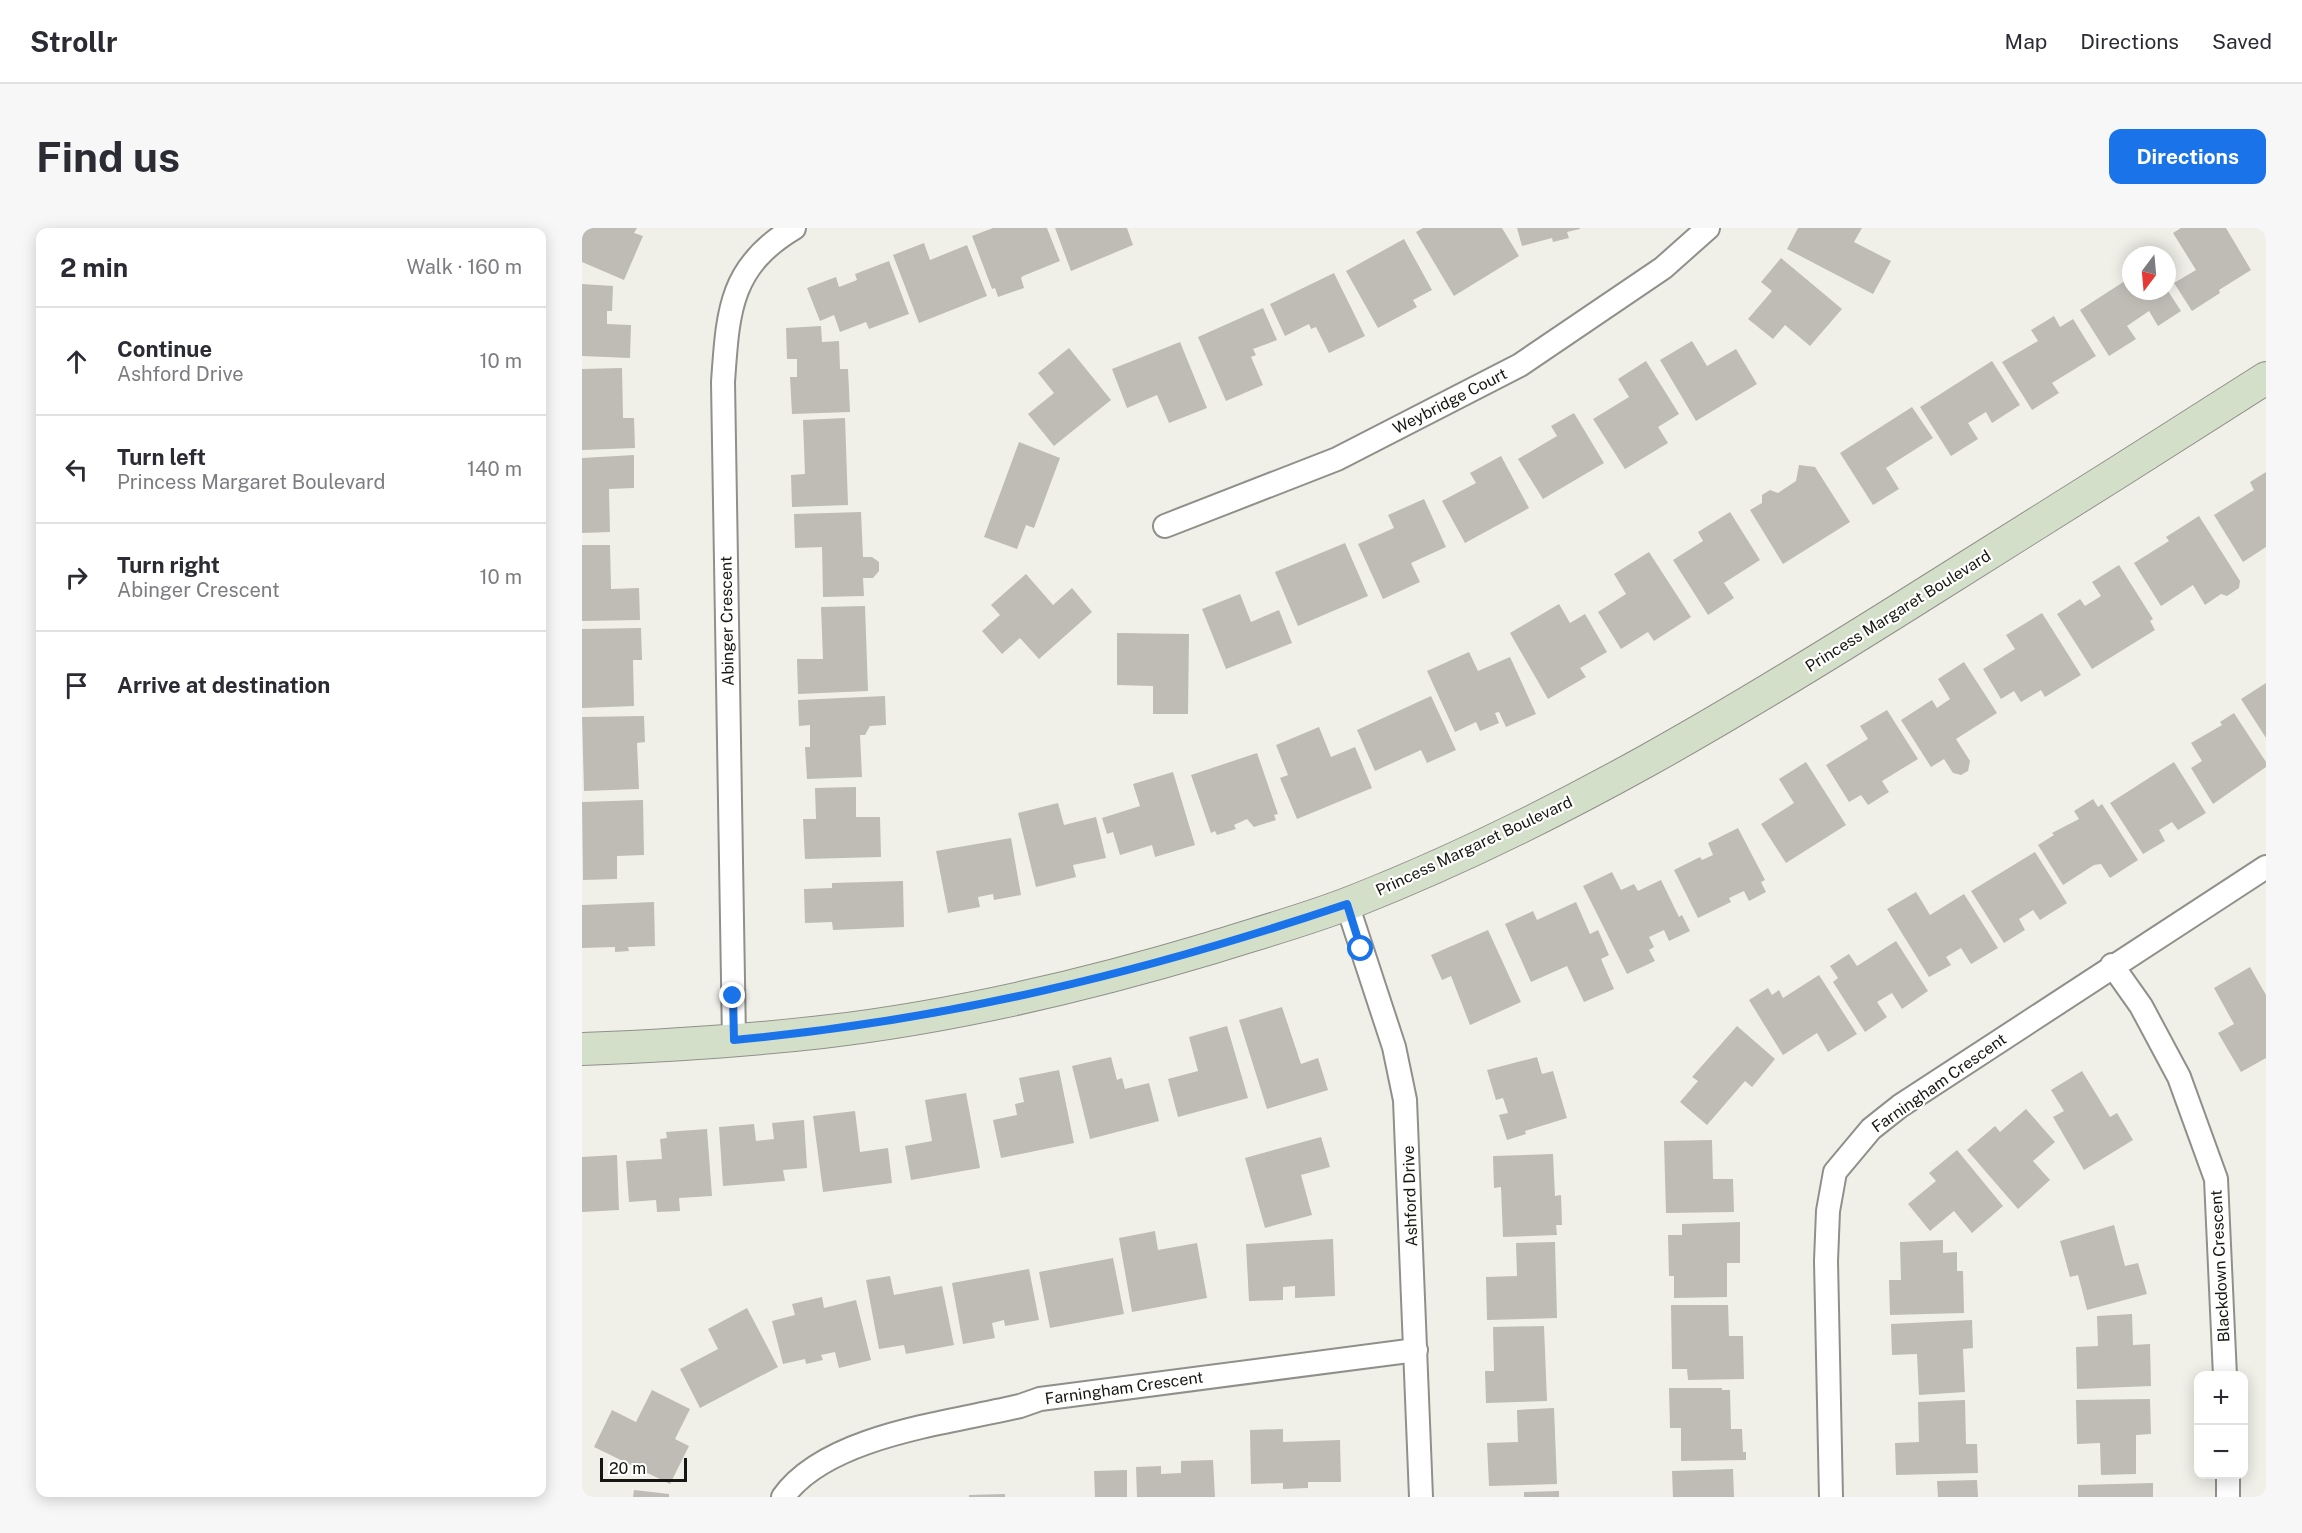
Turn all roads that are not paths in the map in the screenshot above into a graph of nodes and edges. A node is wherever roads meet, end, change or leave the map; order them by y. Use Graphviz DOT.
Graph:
graph roads {
  1 [pos="795,228"];
  2 [pos="1707,228"];
  3 [pos="2266,378"];
  4 [pos="1165,526"];
  5 [pos="2266,867"];
  6 [pos="1347,904"];
  7 [pos="2112,965"];
  8 [pos="734,1040"];
  9 [pos="582,1049"];
  10 [pos="1416,1350"];
  11 [pos="2225,1371"];
  12 [pos="2228,1479"];
  13 [pos="783,1497"];
  14 [pos="1421,1497"];
  15 [pos="1831,1497"];
  16 [pos="2228,1497"];
  1 -- 8 [label="street, Abinger Crescent"];
  2 -- 4 [label="street, Weybridge Court"];
  3 -- 6 [label="street, Princess Margaret Boulevard"];
  5 -- 7 [label="street, Farningham Crescent"];
  6 -- 8 [label="street, Princess Margaret Boulevard"];
  6 -- 10 [label="street, Ashford Drive"];
  7 -- 11 [label="street, Blackdown Crescent"];
  7 -- 15 [label="street, Farningham Crescent"];
  8 -- 9 [label="street, Princess Margaret Boulevard"];
  10 -- 13 [label="street, Farningham Crescent"];
  10 -- 14 [label="street, Ashford Drive"];
  12 -- 16 [label="street"];
}
